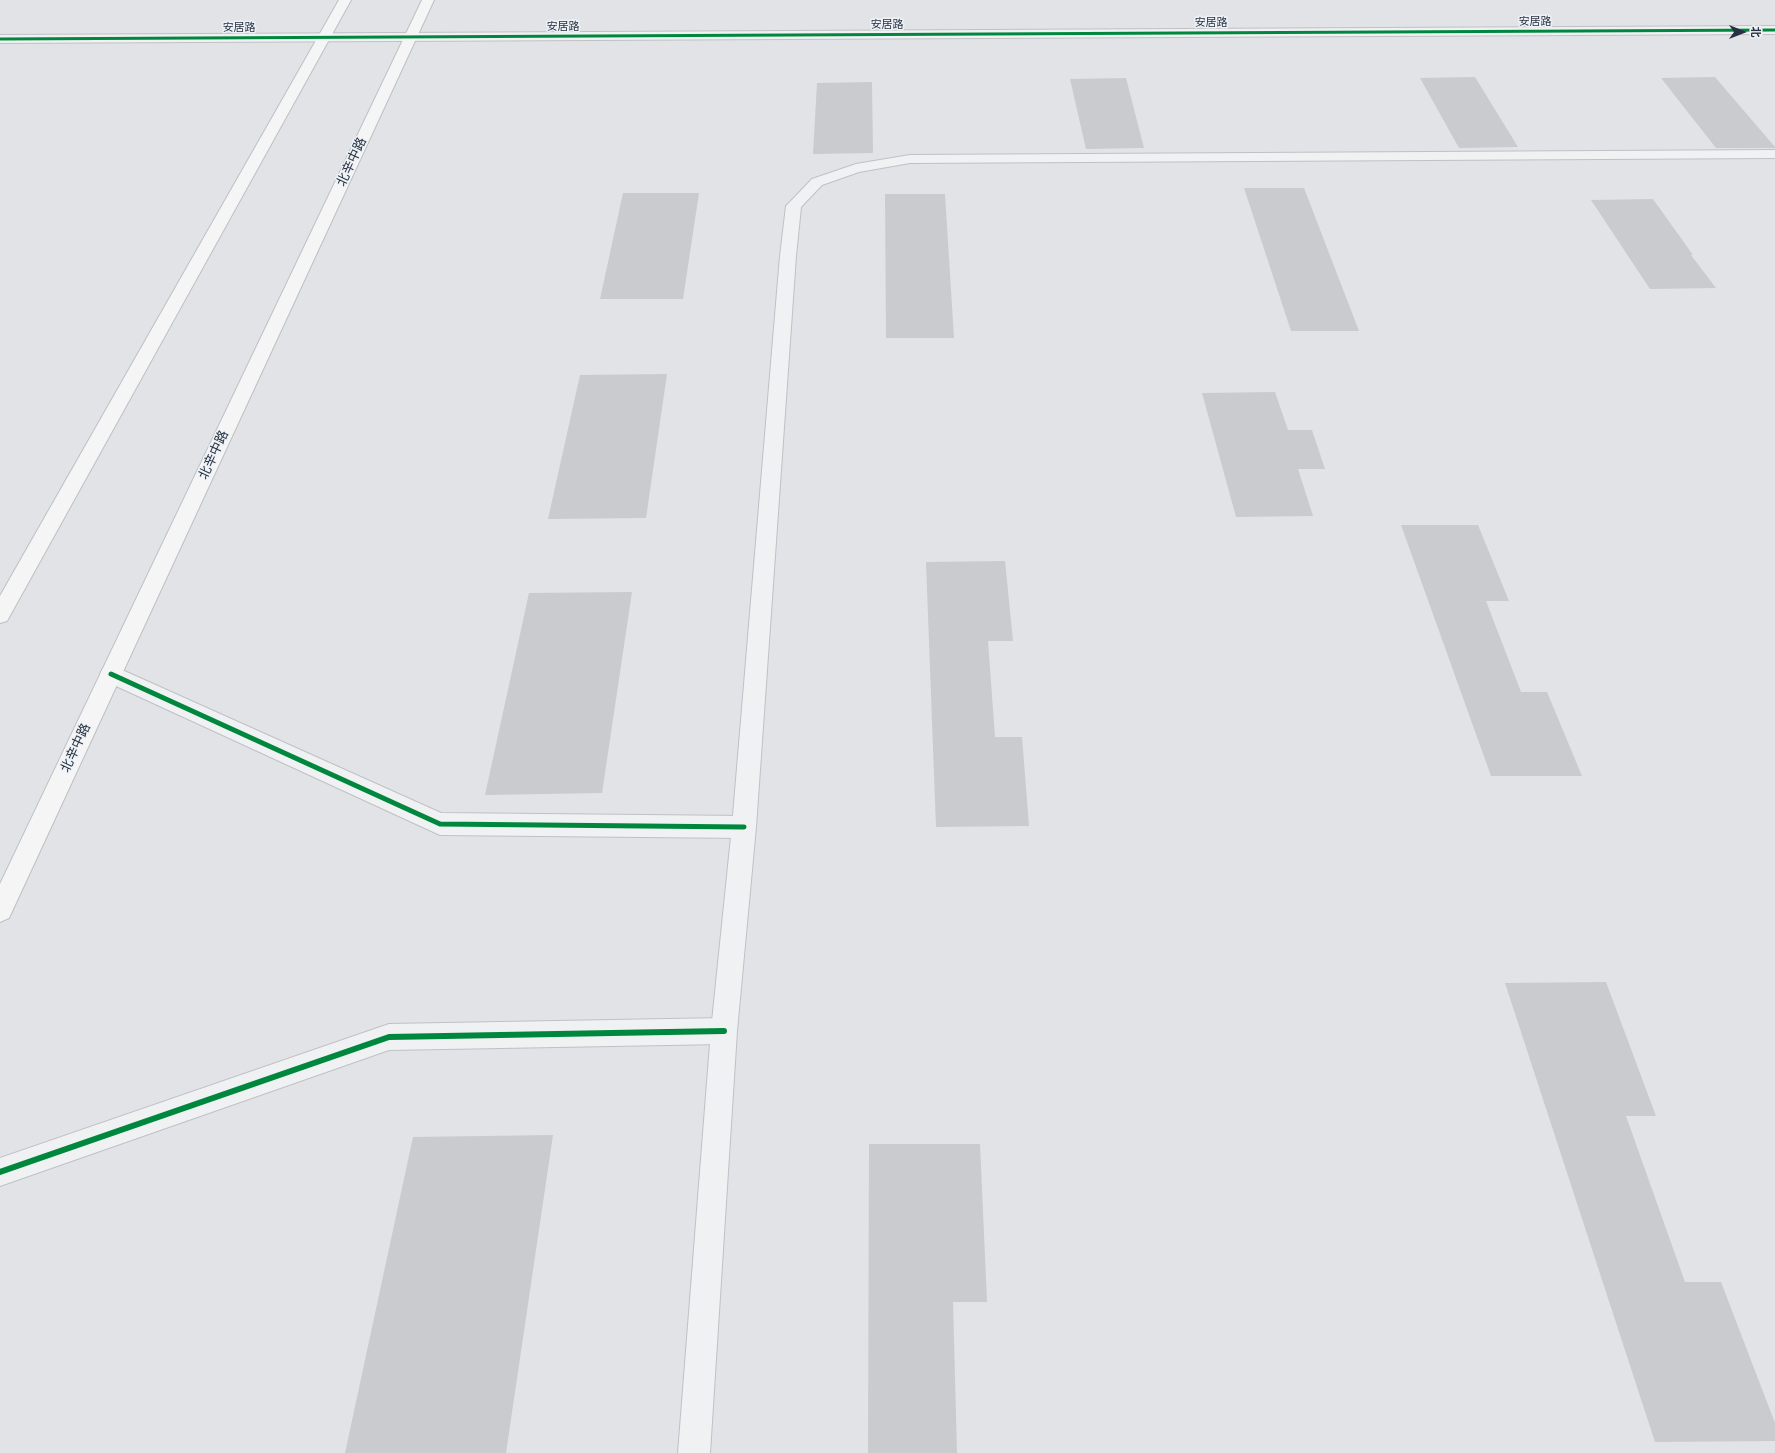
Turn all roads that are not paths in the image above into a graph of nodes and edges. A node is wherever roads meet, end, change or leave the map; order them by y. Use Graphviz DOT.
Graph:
graph roads {
  1 [pos="345,0"];
  2 [pos="428,0"];
  3 [pos="1775,30"];
  4 [pos="411,37"];
  5 [pos="324,38"];
  6 [pos="0,40"];
  7 [pos="1775,154"];
  8 [pos="0,615"];
  9 [pos="111,674"];
  10 [pos="744,827"];
  11 [pos="0,910"];
  12 [pos="724,1031"];
  13 [pos="0,1172"];
  14 [pos="694,1453"];
  1 -- 5 [label="main road"];
  2 -- 4 [label="main road, 北辛中路"];
  3 -- 4 [label="street, 安居路"];
  4 -- 5 [label="street, 安居路"];
  4 -- 9 [label="main road, 北辛中路"];
  5 -- 6 [label="street, 安居路"];
  5 -- 8 [label="main road"];
  7 -- 10 [label="street"];
  9 -- 10 [label="street"];
  9 -- 11 [label="main road, 北辛中路"];
  10 -- 12 [label="street"];
  12 -- 13 [label="street"];
  12 -- 14 [label="street"];
}
